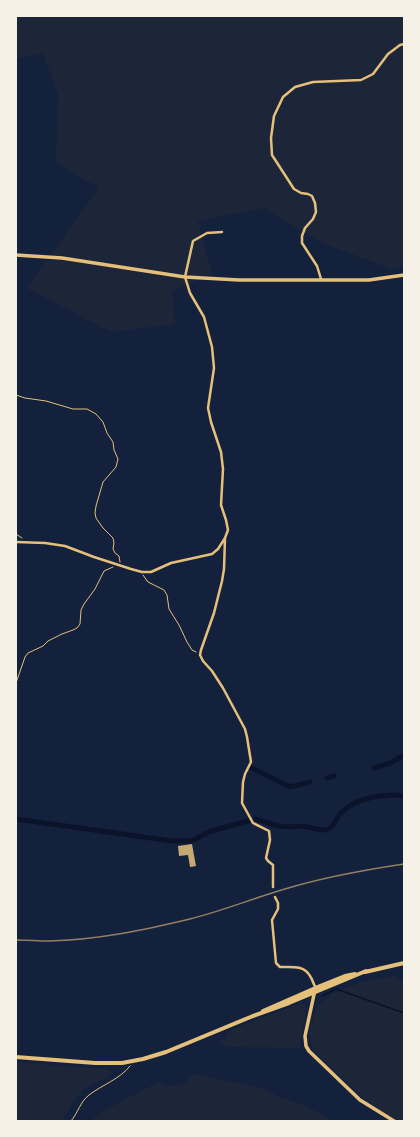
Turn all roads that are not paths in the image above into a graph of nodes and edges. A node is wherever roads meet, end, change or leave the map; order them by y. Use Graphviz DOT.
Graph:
graph roads {
  1 [pos="404,44"];
  2 [pos="222,232"];
  3 [pos="16,255"];
  4 [pos="404,275"];
  5 [pos="185,277"];
  6 [pos="321,279"];
  7 [pos="225,538"];
  8 [pos="16,542"];
  9 [pos="273,887"];
  10 [pos="275,897"];
  11 [pos="404,963"];
  12 [pos="366,971"];
  13 [pos="319,989"];
  14 [pos="312,991"];
  15 [pos="253,1016"];
  16 [pos="16,1057"];
  17 [pos="394,1121"];
  1 -- 6 [label="street"];
  2 -- 5 [label="street"];
  3 -- 5 [label="street"];
  4 -- 6 [label="street"];
  5 -- 6 [label="street"];
  5 -- 7 [label="street"];
  7 -- 8 [label="street"];
  7 -- 9 [label="street"];
  10 -- 13 [label="street"];
  11 -- 12 [label="main road"];
  12 -- 13 [label="main road"];
  12 -- 13 [label="main road"];
  13 -- 14 [label="main road"];
  14 -- 15 [label="main road"];
  14 -- 15 [label="main road"];
  14 -- 17 [label="street"];
  15 -- 16 [label="main road"];
}
